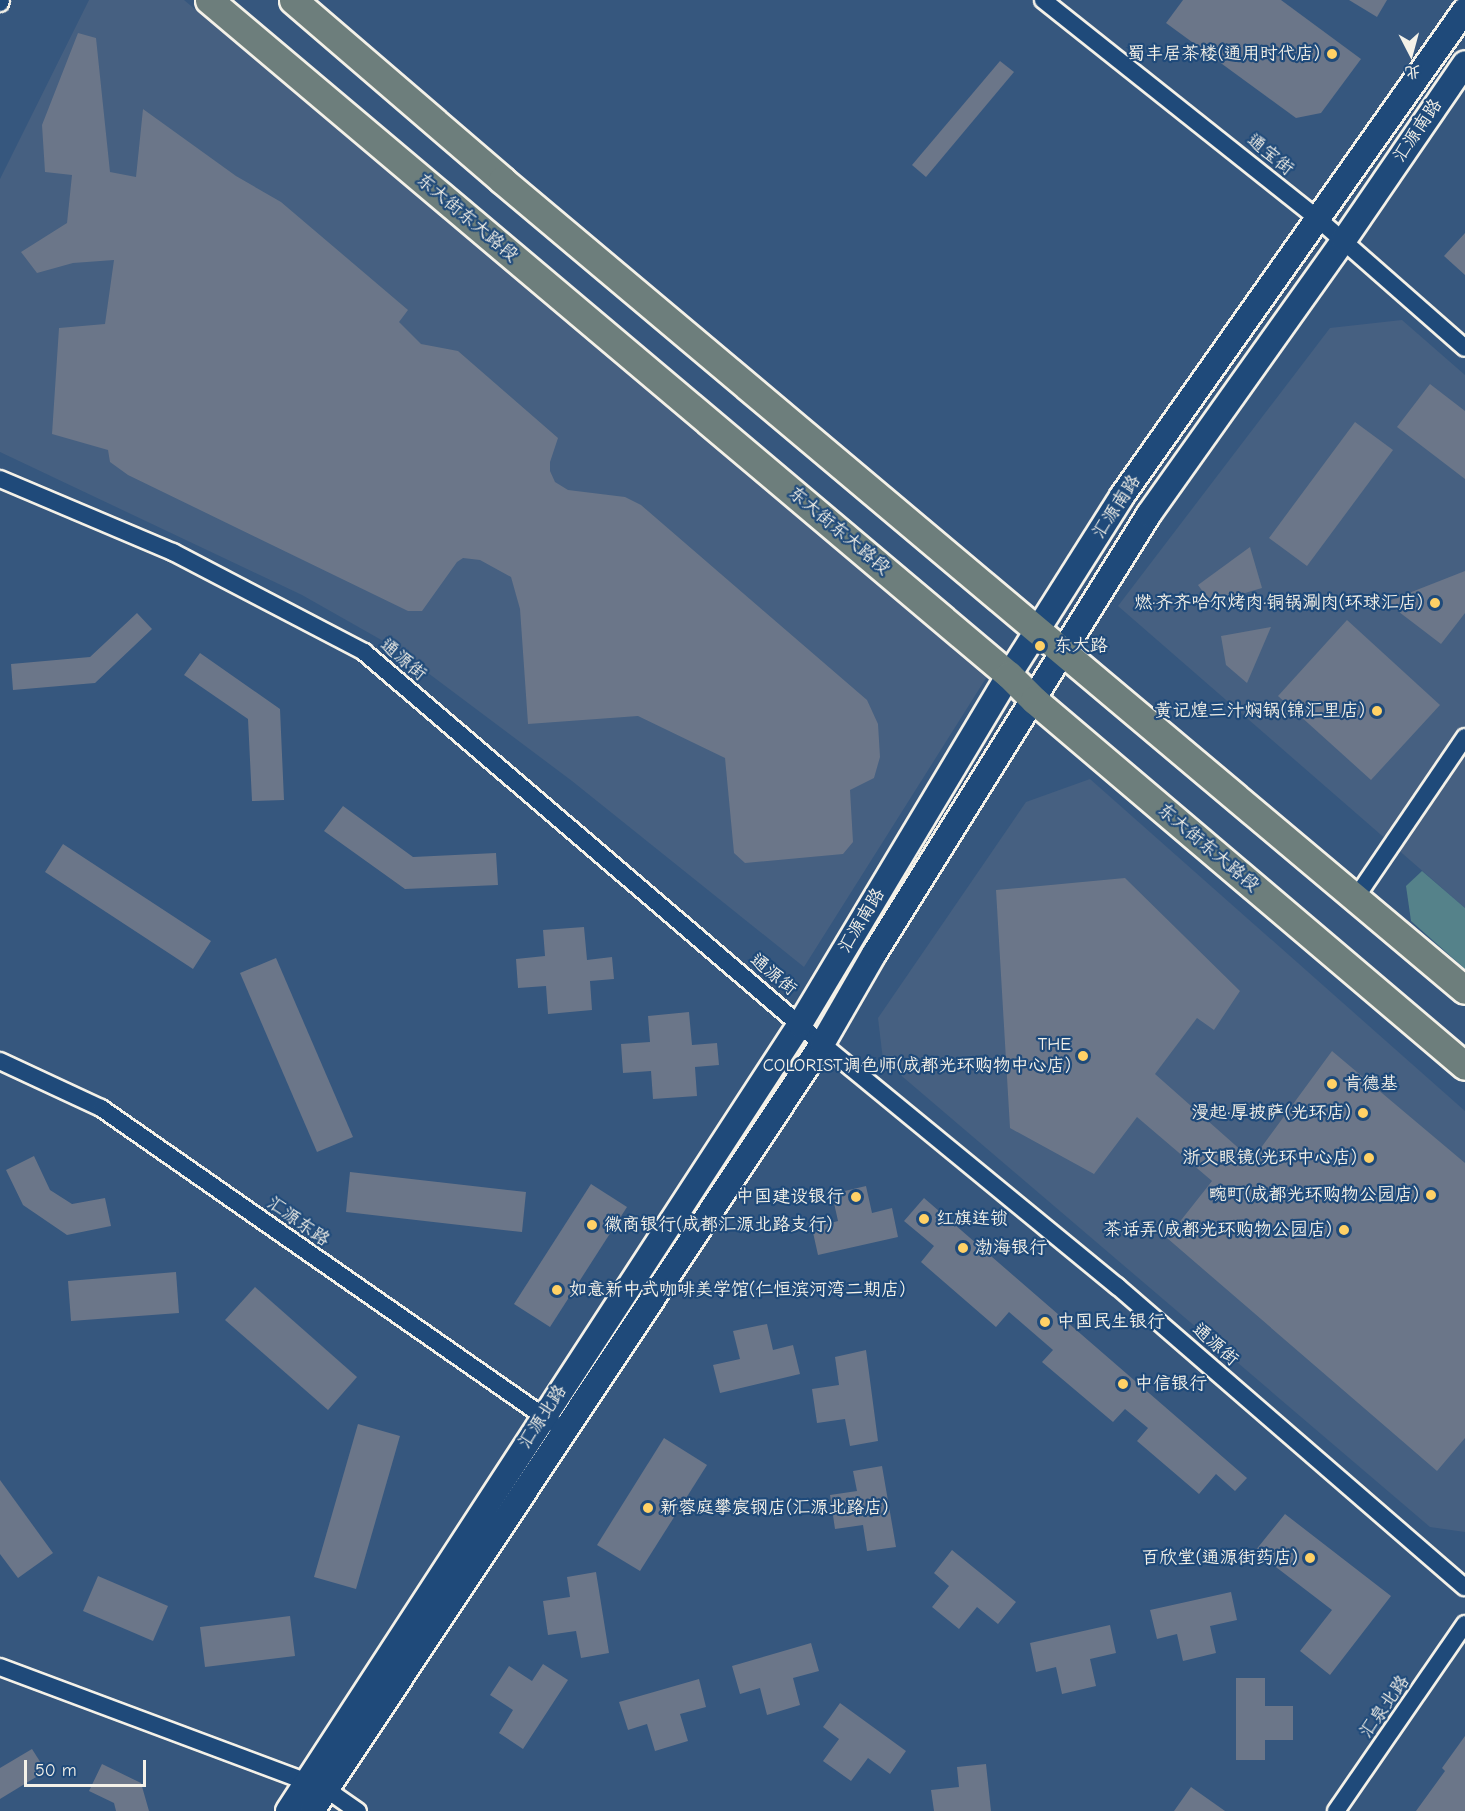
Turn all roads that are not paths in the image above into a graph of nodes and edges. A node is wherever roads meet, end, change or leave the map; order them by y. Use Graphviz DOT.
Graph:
graph roads {
  1 [pos="209,0"];
  2 [pos="293,0"];
  3 [pos="1043,0"];
  4 [pos="1465,10"];
  5 [pos="1465,63"];
  6 [pos="1318,219"];
  7 [pos="1344,240"];
  8 [pos="1465,348"];
  9 [pos="0,479"];
  10 [pos="1039,630"];
  11 [pos="1064,651"];
  12 [pos="1009,675"];
  13 [pos="1034,700"];
  14 [pos="1465,737"];
  15 [pos="1357,896"];
  16 [pos="1465,990"];
  17 [pos="800,1024"];
  18 [pos="822,1044"];
  19 [pos="0,1061"];
  20 [pos="1465,1066"];
  21 [pos="543,1417"];
  22 [pos="564,1430"];
  23 [pos="1465,1587"];
  24 [pos="1465,1624"];
  25 [pos="0,1667"];
  26 [pos="317,1786"];
  27 [pos="288,1811"];
  28 [pos="312,1811"];
  29 [pos="358,1811"];
  30 [pos="1336,1811"];
  1 -- 12 [label="main road, 东大街东大路段"];
  2 -- 10 [label="main road"];
  3 -- 6 [label="street, 通宝街"];
  4 -- 6 [label="street, 汇源南路"];
  5 -- 7 [label="street, 汇源南路"];
  6 -- 7 [label="street, 通宝街"];
  6 -- 10 [label="street, 汇源南路"];
  7 -- 8 [label="street, 通宝街"];
  7 -- 11 [label="street, 汇源南路"];
  9 -- 17 [label="street, 通源街"];
  10 -- 11 [label="main road"];
  10 -- 12 [label="street, 汇源南路"];
  11 -- 13 [label="street, 汇源南路"];
  11 -- 15 [label="main road"];
  12 -- 13 [label="main road, 东大街东大路段"];
  12 -- 17 [label="street, 汇源南路"];
  13 -- 18 [label="street, 汇源南路"];
  13 -- 20 [label="main road, 东大街东大路段"];
  14 -- 15 [label="street"];
  15 -- 16 [label="main road"];
  17 -- 18 [label="street, 通源街"];
  17 -- 21 [label="street, 汇源北路"];
  18 -- 22 [label="street, 汇源北路"];
  18 -- 23 [label="street, 通源街"];
  19 -- 21 [label="street, 汇源东路"];
  21 -- 22 [label="street, 汇源东路"];
  21 -- 26 [label="street, 汇源北路"];
  22 -- 26 [label="street, 汇源北路"];
  24 -- 30 [label="street, 汇泉北路"];
  25 -- 26 [label="street"];
  26 -- 27 [label="street, 汇源北路"];
  26 -- 28 [label="street, 汇源北路"];
  26 -- 29 [label="street"];
}
